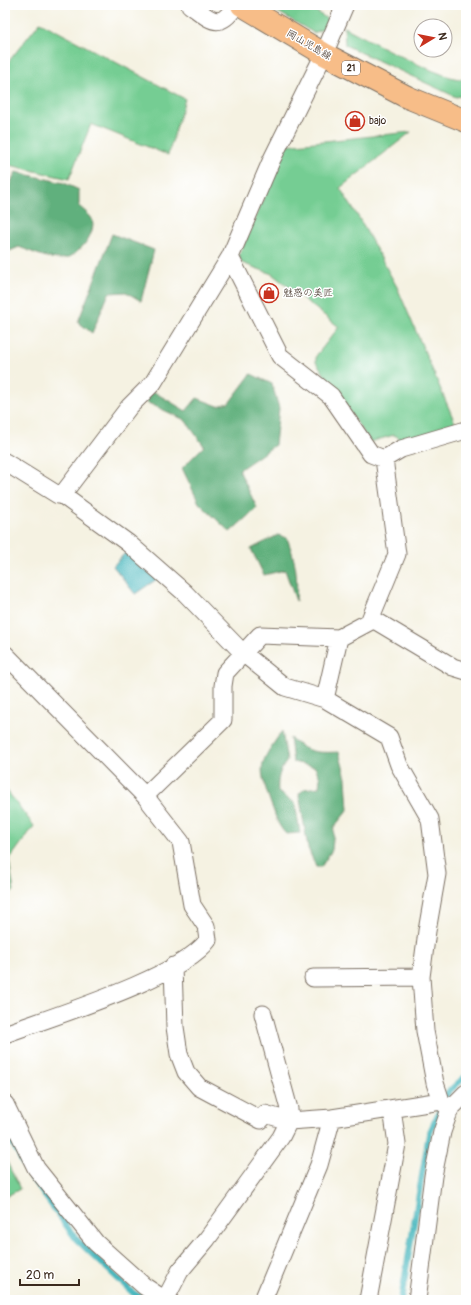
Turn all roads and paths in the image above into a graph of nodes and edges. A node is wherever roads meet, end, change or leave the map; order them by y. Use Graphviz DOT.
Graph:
graph roads {
  1 [pos="190,5"];
  2 [pos="236,5"];
  3 [pos="242,5"];
  4 [pos="344,5"];
  5 [pos="324,54"];
  6 [pos="466,121"];
  7 [pos="230,257"];
  8 [pos="466,430"];
  9 [pos="384,459"];
  10 [pos="5,462"];
  11 [pos="62,495"];
  12 [pos="371,618"];
  13 [pos="339,638"];
  14 [pos="243,653"];
  15 [pos="5,654"];
  16 [pos="466,670"];
  17 [pos="325,698"];
  18 [pos="145,796"];
  19 [pos="173,966"];
  20 [pos="422,977"];
  21 [pos="313,978"];
  22 [pos="263,1014"];
  23 [pos="5,1034"];
  24 [pos="466,1093"];
  25 [pos="5,1104"];
  26 [pos="446,1105"];
  27 [pos="392,1109"];
  28 [pos="332,1118"];
  29 [pos="289,1121"];
  30 [pos="165,1300"];
  31 [pos="263,1300"];
  32 [pos="368,1300"];
  33 [pos="417,1300"];
  1 -- 2 [label="street"];
  3 -- 5 [label="main road, 岡山児島線 / 21"];
  4 -- 5 [label="street"];
  5 -- 6 [label="main road, 岡山児島線 / 21"];
  5 -- 7 [label="street"];
  7 -- 9 [label="street"];
  7 -- 11 [label="street"];
  8 -- 9 [label="street"];
  9 -- 12 [label="street"];
  10 -- 11 [label="street"];
  11 -- 14 [label="street"];
  12 -- 13 [label="street"];
  12 -- 16 [label="street"];
  13 -- 14 [label="street"];
  13 -- 17 [label="street"];
  14 -- 17 [label="street"];
  14 -- 18 [label="street"];
  15 -- 18 [label="street"];
  17 -- 20 [label="street"];
  18 -- 19 [label="street"];
  19 -- 23 [label="street"];
  19 -- 29 [label="street"];
  20 -- 21 [label="street"];
  20 -- 26 [label="street"];
  22 -- 29 [label="street"];
  24 -- 26 [label="street"];
  25 -- 30 [label="street"];
  26 -- 27 [label="street"];
  26 -- 33 [label="street"];
  27 -- 28 [label="street"];
  27 -- 32 [label="street"];
  28 -- 29 [label="street"];
  28 -- 31 [label="street"];
  29 -- 30 [label="street"];
}
